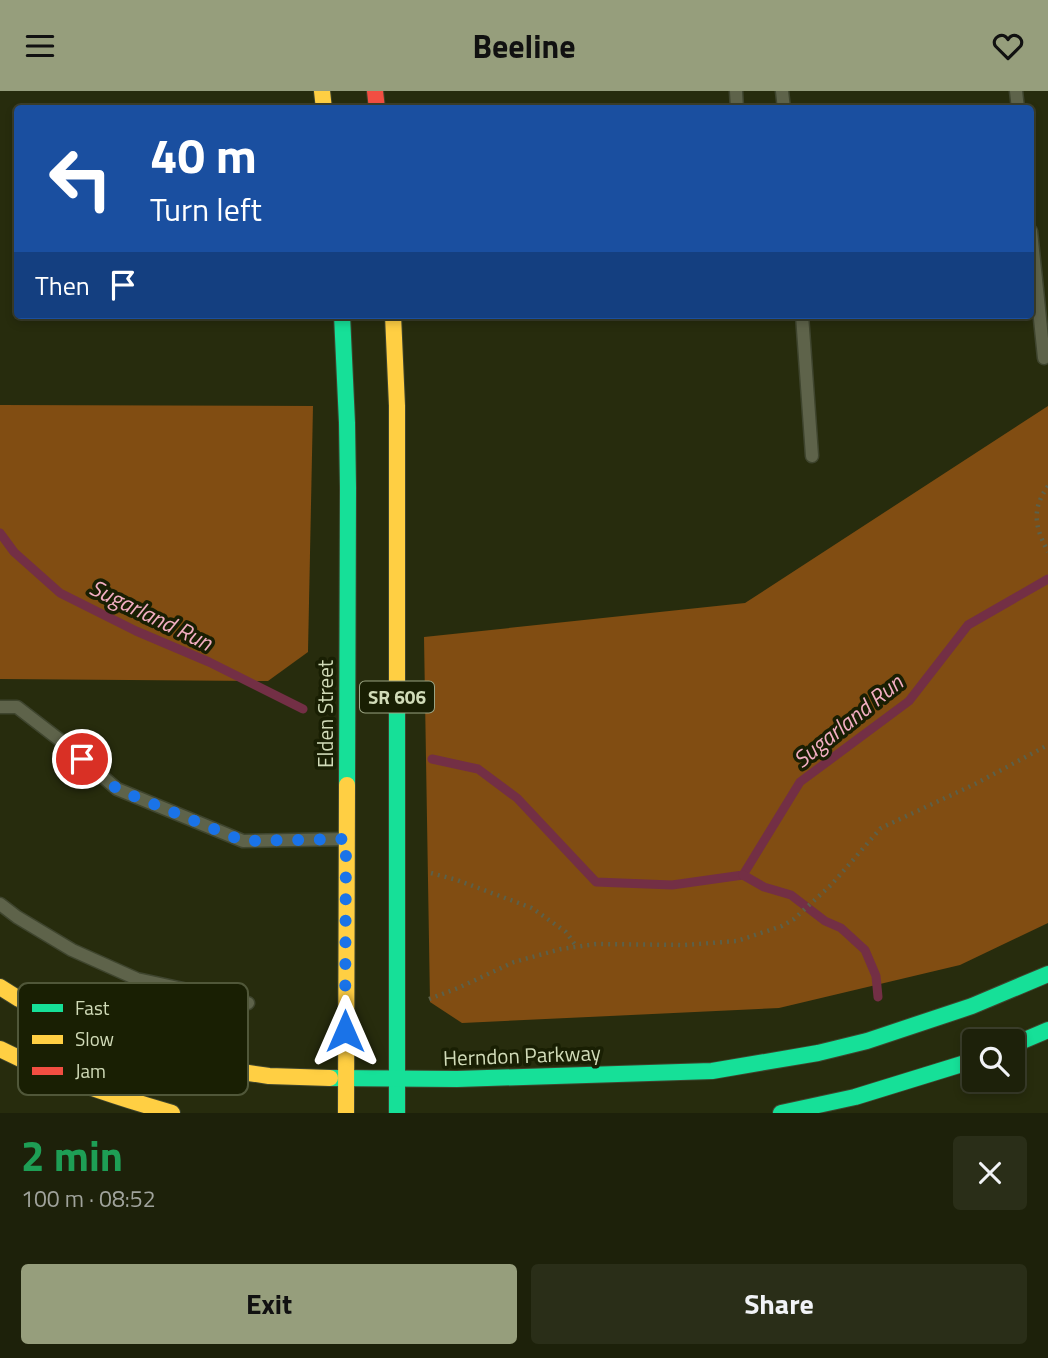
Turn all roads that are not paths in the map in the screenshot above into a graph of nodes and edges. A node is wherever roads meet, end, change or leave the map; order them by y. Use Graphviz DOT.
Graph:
graph roads {
  1 [pos="1034,260"];
  2 [pos="342,319"];
  3 [pos="393,319"];
  4 [pos="802,319"];
  5 [pos="1044,358"];
  6 [pos="812,456"];
  7 [pos="0,707"];
  8 [pos="346,839"];
  9 [pos="0,904"];
  10 [pos="1048,974"];
  11 [pos="156,983"];
  12 [pos="0,987"];
  13 [pos="18,998"];
  14 [pos="1048,1030"];
  15 [pos="1025,1040"];
  16 [pos="0,1049"];
  17 [pos="18,1058"];
  18 [pos="962,1064"];
  19 [pos="248,1073"];
  20 [pos="397,1078"];
  21 [pos="347,1079"];
  22 [pos="114,1095"];
  23 [pos="172,1113"];
  24 [pos="346,1113"];
  25 [pos="397,1113"];
  26 [pos="780,1113"];
  1 -- 5 [label="lane"];
  2 -- 8 [label="main road, Elden Street / SR 606"];
  3 -- 20 [label="main road, SR 606"];
  4 -- 6 [label="lane"];
  7 -- 8 [label="lane"];
  8 -- 21 [label="main road, Elden Street / SR 606"];
  9 -- 11 [label="lane"];
  10 -- 20 [label="main road, Herndon Parkway"];
  12 -- 13 [label="main road, Herndon Parkway"];
  14 -- 15 [label="main road"];
  16 -- 17 [label="main road"];
  18 -- 26 [label="main road"];
  19 -- 21 [label="main road, Herndon Parkway"];
  20 -- 21 [label="main road, Herndon Parkway"];
  20 -- 25 [label="main road, SR 606"];
  21 -- 24 [label="main road, Elden Street / SR 606"];
  22 -- 23 [label="main road"];
}
